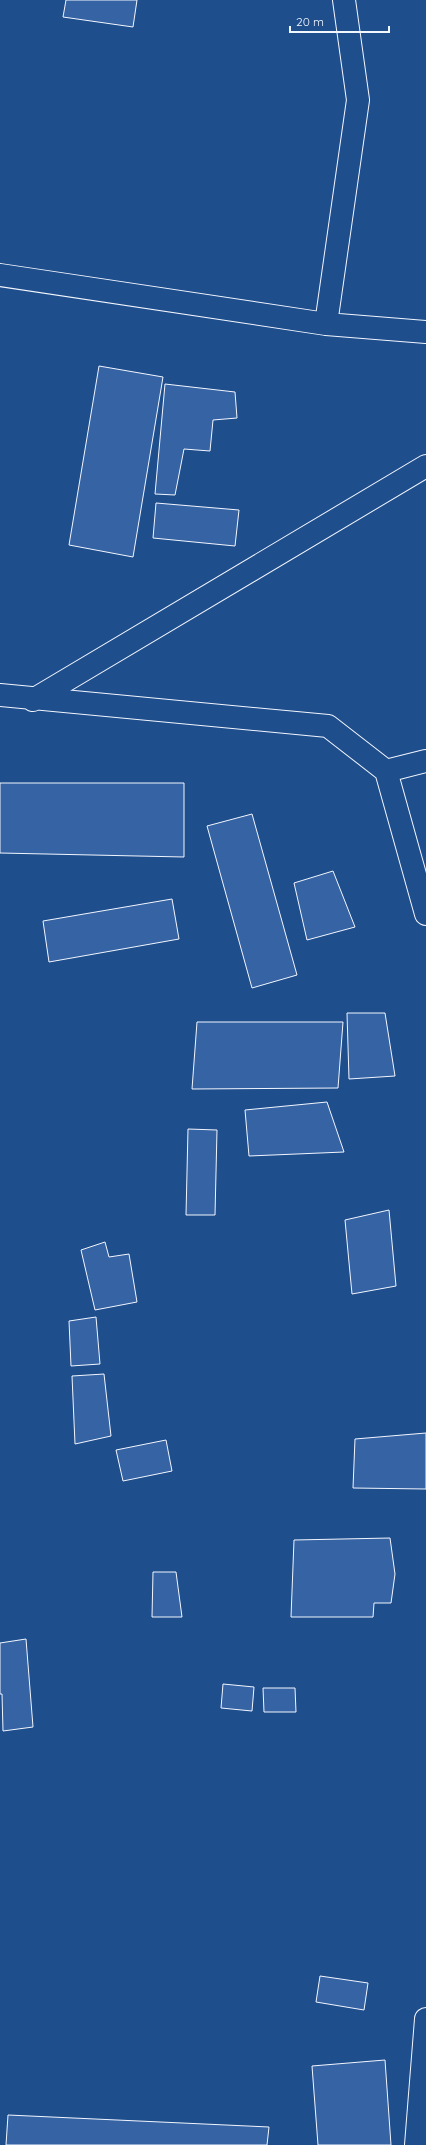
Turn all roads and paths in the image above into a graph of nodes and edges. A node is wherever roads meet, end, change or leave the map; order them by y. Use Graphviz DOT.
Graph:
graph roads {
  1 [pos="344,0"];
  2 [pos="0,275"];
  3 [pos="326,324"];
  4 [pos="426,332"];
  5 [pos="426,466"];
  6 [pos="0,696"];
  7 [pos="33,700"];
  8 [pos="426,761"];
  9 [pos="386,772"];
  10 [pos="426,914"];
  11 [pos="426,2019"];
  12 [pos="416,2145"];
  1 -- 3 [label="street"];
  2 -- 3 [label="street"];
  3 -- 4 [label="street"];
  5 -- 7 [label="street"];
  6 -- 7 [label="street"];
  7 -- 9 [label="street"];
  8 -- 9 [label="street"];
  9 -- 10 [label="street"];
  11 -- 12 [label="street"];
}
